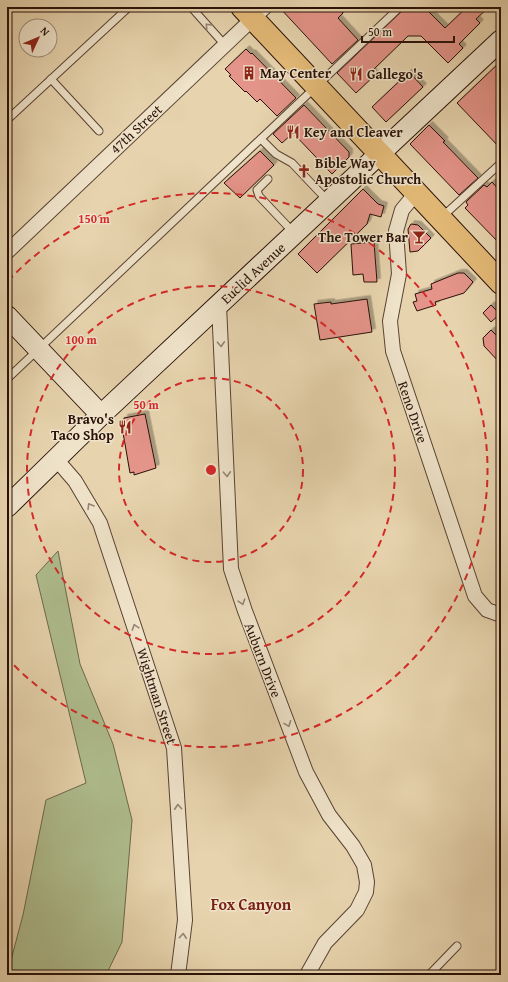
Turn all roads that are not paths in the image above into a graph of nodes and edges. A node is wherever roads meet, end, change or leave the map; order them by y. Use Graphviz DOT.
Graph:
graph roads {
  1 [pos="129,7"];
  2 [pos="191,7"];
  3 [pos="400,7"];
  4 [pos="253,11"];
  5 [pos="501,40"];
  6 [pos="225,45"];
  7 [pos="51,79"];
  8 [pos="316,86"];
  9 [pos="7,120"];
  10 [pos="99,131"];
  11 [pos="261,139"];
  12 [pos="379,154"];
  13 [pos="501,163"];
  14 [pos="268,179"];
  15 [pos="416,193"];
  16 [pos="328,201"];
  17 [pos="440,218"];
  18 [pos="294,234"];
  19 [pos="7,252"];
  20 [pos="501,283"];
  21 [pos="219,305"];
  22 [pos="7,316"];
  23 [pos="38,350"];
  24 [pos="7,379"];
  25 [pos="101,415"];
  26 [pos="56,459"];
  27 [pos="7,507"];
  28 [pos="501,615"];
  29 [pos="457,946"];
  30 [pos="178,975"];
  31 [pos="307,975"];
  32 [pos="429,975"];
  1 -- 7 [label="lane"];
  6 -- 2 [label="lane, one-way"];
  3 -- 8 [label="lane"];
  4 -- 6 [label="street, 47th Street"];
  4 -- 8 [label="main road"];
  5 -- 12 [label="main road, Euclid Avenue"];
  6 -- 19 [label="street, 47th Street"];
  7 -- 9 [label="lane"];
  7 -- 10 [label="lane"];
  8 -- 11 [label="lane"];
  8 -- 12 [label="main road"];
  11 -- 16 [label="lane"];
  11 -- 23 [label="lane"];
  12 -- 15 [label="main road"];
  12 -- 16 [label="main road, Euclid Avenue"];
  13 -- 17 [label="lane"];
  14 -- 18 [label="lane"];
  15 -- 17 [label="main road"];
  15 -- 28 [label="street, Reno Drive"];
  16 -- 18 [label="main road, Euclid Avenue"];
  17 -- 20 [label="main road"];
  18 -- 21 [label="main road, Euclid Avenue"];
  21 -- 25 [label="main road, Euclid Avenue"];
  21 -- 31 [label="street, Auburn Drive, one-way"];
  22 -- 23 [label="main road"];
  23 -- 24 [label="lane"];
  23 -- 25 [label="main road"];
  25 -- 26 [label="main road, Euclid Avenue"];
  26 -- 27 [label="main road, Euclid Avenue"];
  30 -- 26 [label="street, Wightman Street, one-way"];
  29 -- 32 [label="lane"];
}
